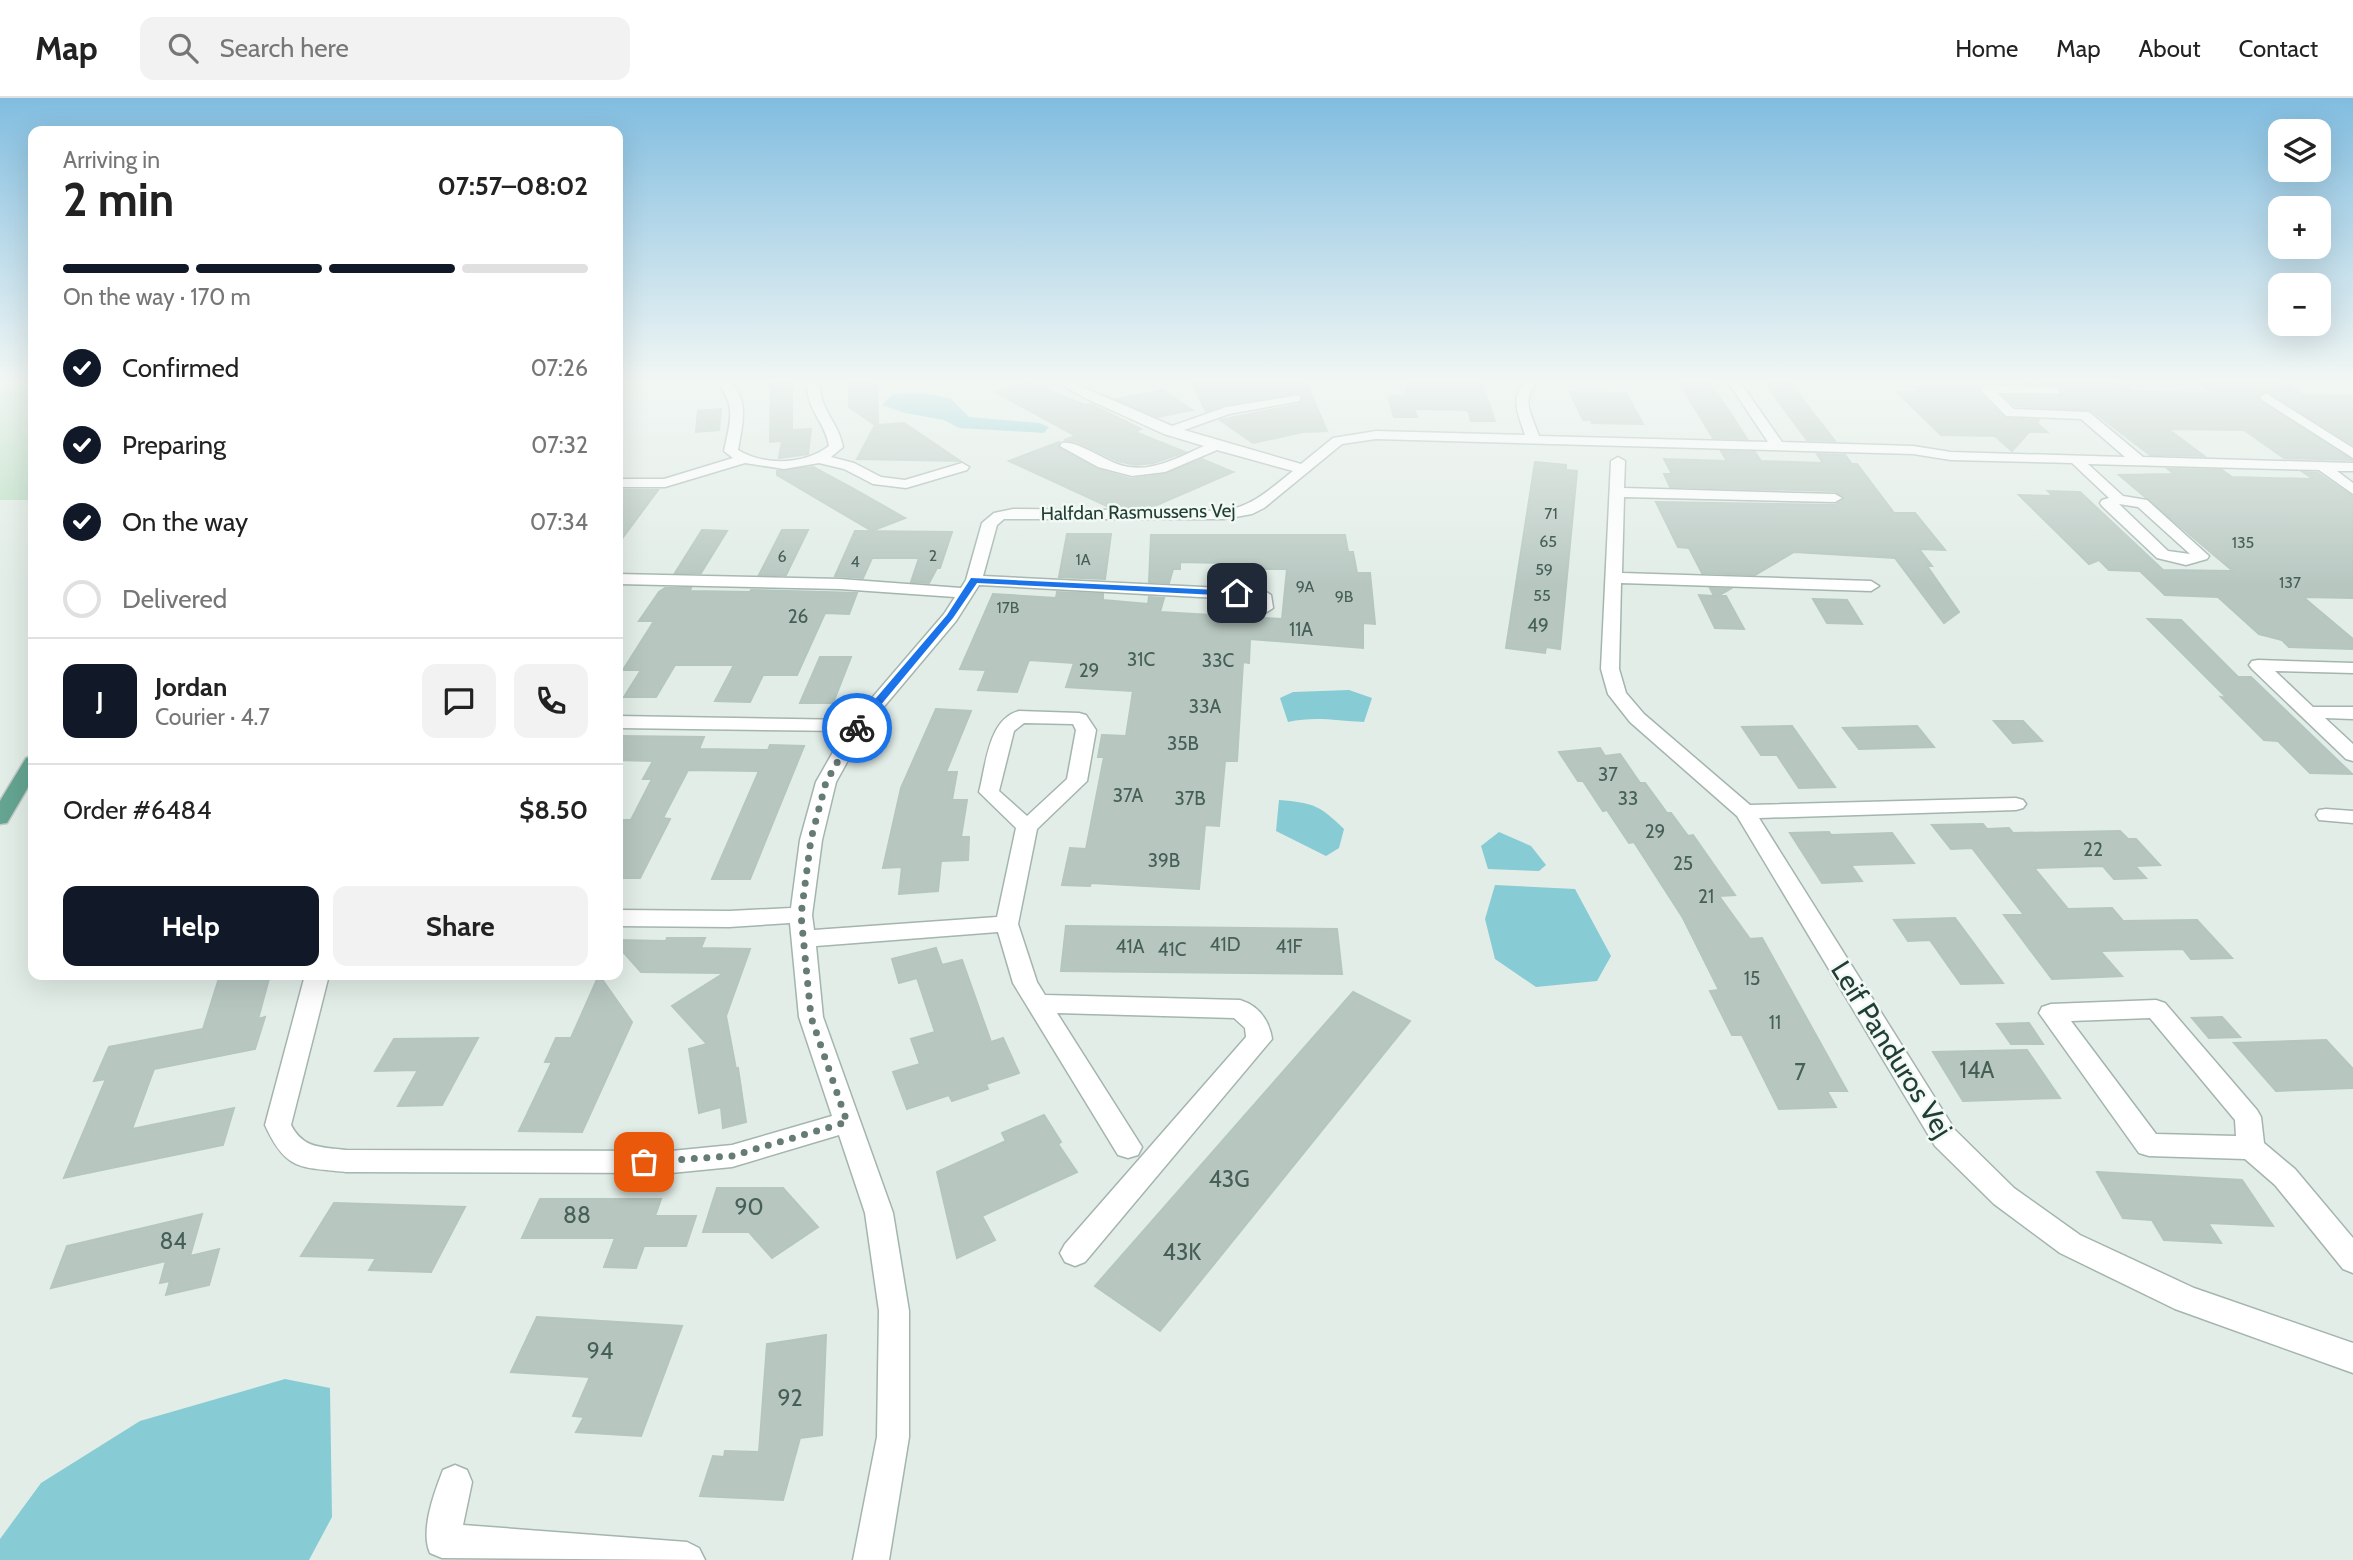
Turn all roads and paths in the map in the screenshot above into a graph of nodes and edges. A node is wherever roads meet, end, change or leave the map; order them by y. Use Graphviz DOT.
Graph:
graph roads {
  1 [pos="731,450"];
  2 [pos="832,450"];
  3 [pos="1077,450"];
  4 [pos="1204,450"];
  5 [pos="1231,450"];
  6 [pos="1327,450"];
  7 [pos="1914,450"];
  8 [pos="2126,450"];
  9 [pos="820,458"];
  10 [pos="2074,459"];
  11 [pos="741,460"];
  12 [pos="1618,461"];
  13 [pos="2139,461"];
  14 [pos="2322,466"];
  15 [pos="962,467"];
  16 [pos="2353,467"];
  17 [pos="1304,469"];
  18 [pos="623,483"];
  19 [pos="2353,490"];
  20 [pos="1617,492"];
  21 [pos="1835,498"];
  22 [pos="2119,500"];
  23 [pos="1614,578"];
  24 [pos="623,579"];
  25 [pos="1871,586"];
  26 [pos="970,587"];
  27 [pos="1265,608"];
  28 [pos="2353,668"];
  29 [pos="2307,712"];
  30 [pos="2353,713"];
  31 [pos="623,722"];
  32 [pos="858,726"];
  33 [pos="2353,755"];
  34 [pos="28,770"];
  35 [pos="2016,804"];
  36 [pos="1745,812"];
  37 [pos="2326,816"];
  38 [pos="2353,817"];
  39 [pos="0,818"];
  40 [pos="1027,827"];
  41 [pos="801,915"];
  42 [pos="623,918"];
  43 [pos="1007,924"];
  44 [pos="803,939"];
  45 [pos="316,980"];
  46 [pos="1039,1004"];
  47 [pos="847,1122"];
  48 [pos="1128,1147"];
  49 [pos="2251,1148"];
  50 [pos="1075,1253"];
  51 [pos="2353,1260"];
  52 [pos="2353,1358"];
  53 [pos="456,1482"];
  54 [pos="687,1560"];
  55 [pos="871,1560"];
  1 -- 11 [label="street"];
  2 -- 9 [label="street"];
  3 -- 4 [label="street"];
  5 -- 17 [label="street"];
  6 -- 17 [label="street, Halfdan Rasmussens Vej"];
  7 -- 10 [label="street, Halfdan Rasmussens Vej"];
  8 -- 13 [label="street"];
  9 -- 11 [label="street"];
  9 -- 15 [label="street"];
  10 -- 13 [label="street, Halfdan Rasmussens Vej"];
  10 -- 22 [label="street"];
  11 -- 18 [label="street"];
  12 -- 20 [label="street, Leif Panduros Vej"];
  13 -- 14 [label="street, Halfdan Rasmussens Vej"];
  14 -- 16 [label="street, Halfdan Rasmussens Vej"];
  14 -- 19 [label="street"];
  17 -- 26 [label="street, Halfdan Rasmussens Vej"];
  20 -- 21 [label="street"];
  20 -- 23 [label="street, Leif Panduros Vej"];
  22 -- 22 [label="street"];
  23 -- 25 [label="street"];
  23 -- 36 [label="street, Leif Panduros Vej"];
  24 -- 26 [label="street"];
  26 -- 27 [label="street"];
  26 -- 32 [label="street, Halfdan Rasmussens Vej"];
  28 -- 29 [label="street"];
  29 -- 30 [label="street"];
  29 -- 33 [label="street"];
  31 -- 32 [label="street"];
  32 -- 41 [label="street, Halfdan Rasmussens Vej"];
  34 -- 39 [label="main road"];
  35 -- 36 [label="street"];
  36 -- 52 [label="street, Leif Panduros Vej"];
  37 -- 38 [label="street"];
  40 -- 40 [label="street"];
  40 -- 43 [label="street"];
  41 -- 42 [label="street"];
  41 -- 44 [label="street, Halfdan Rasmussens Vej"];
  43 -- 44 [label="street"];
  43 -- 46 [label="street"];
  44 -- 47 [label="street, Halfdan Rasmussens Vej"];
  45 -- 47 [label="street"];
  46 -- 48 [label="street"];
  46 -- 50 [label="street"];
  47 -- 55 [label="street, Halfdan Rasmussens Vej"];
  49 -- 49 [label="street"];
  49 -- 51 [label="street"];
  53 -- 54 [label="street"];
}
